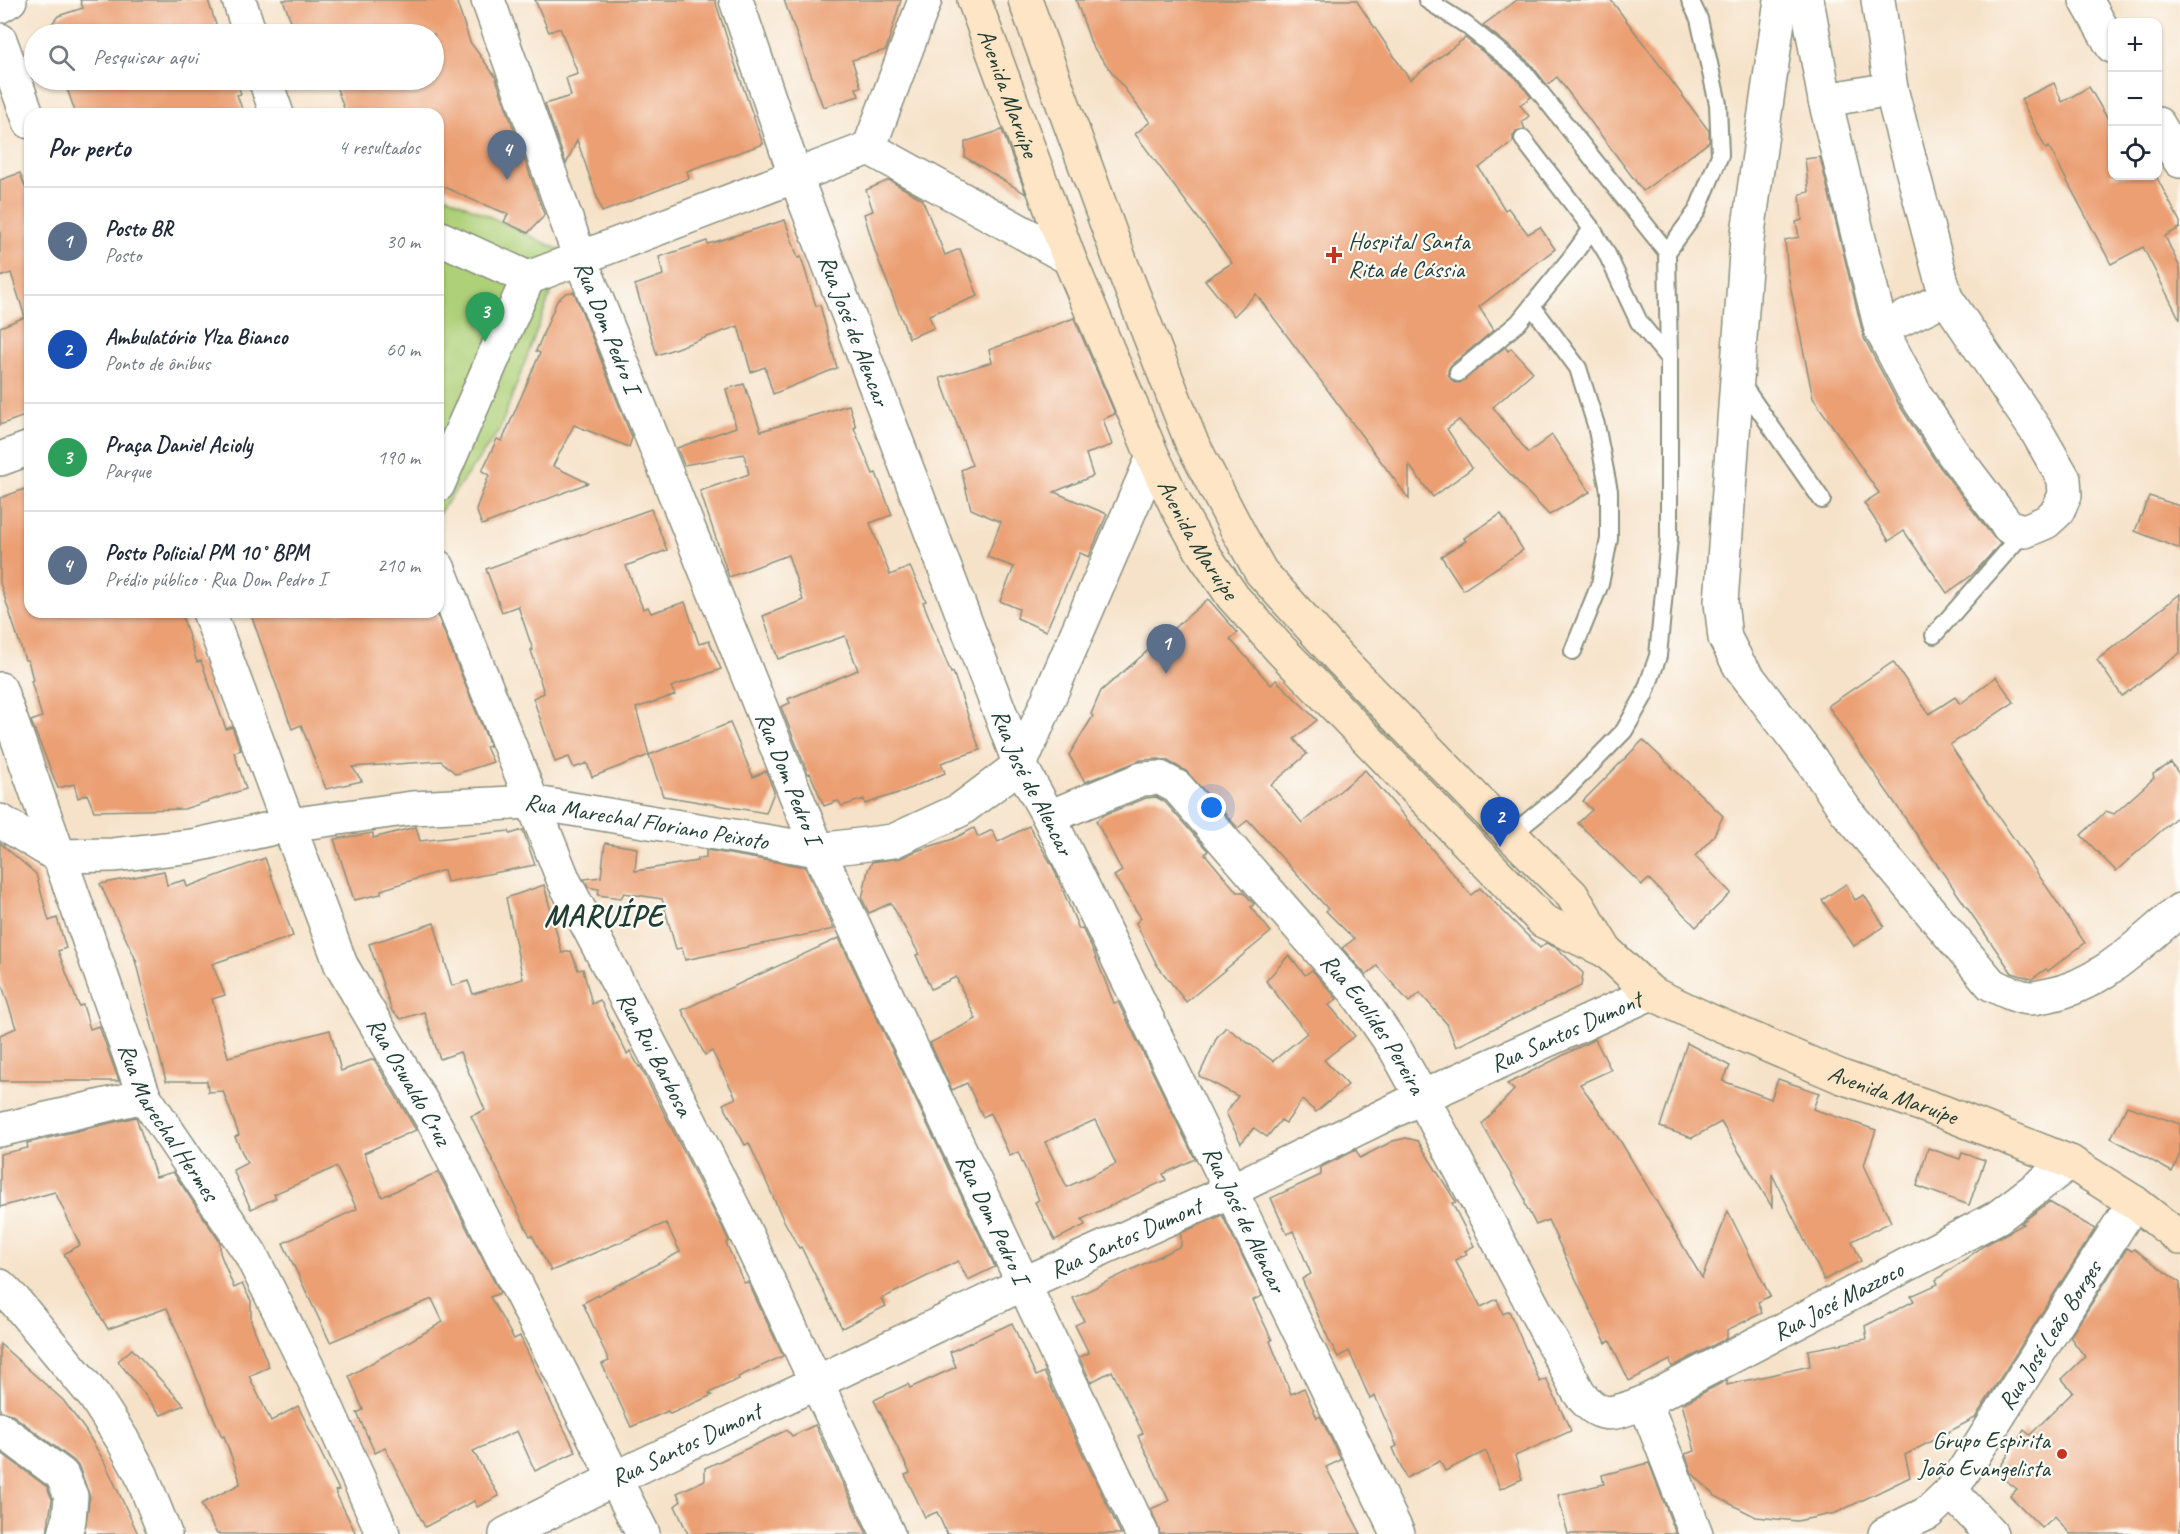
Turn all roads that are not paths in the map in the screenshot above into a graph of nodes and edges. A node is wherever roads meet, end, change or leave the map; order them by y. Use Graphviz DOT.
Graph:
graph roads {
  1 [pos="10,0"];
  2 [pos="238,0"];
  3 [pos="488,0"];
  4 [pos="736,0"];
  5 [pos="925,0"];
  6 [pos="974,0"];
  7 [pos="1025,0"];
  8 [pos="1427,0"];
  9 [pos="1690,0"];
  10 [pos="1781,0"];
  11 [pos="1806,0"];
  12 [pos="1878,0"];
  13 [pos="2086,0"];
  14 [pos="0,6"];
  15 [pos="246,24"];
  16 [pos="2108,39"];
  17 [pos="0,40"];
  18 [pos="1891,89"];
  19 [pos="269,90"];
  20 [pos="1825,100"];
  21 [pos="25,108"];
  22 [pos="275,108"];
  23 [pos="1523,139"];
  24 [pos="868,148"];
  25 [pos="795,175"];
  26 [pos="1592,229"];
  27 [pos="444,240"];
  28 [pos="1667,252"];
  29 [pos="580,258"];
  30 [pos="1069,258"];
  31 [pos="528,278"];
  32 [pos="1946,298"];
  33 [pos="1533,306"];
  34 [pos="1881,329"];
  35 [pos="1669,359"];
  36 [pos="1458,373"];
  37 [pos="1736,376"];
  38 [pos="24,450"];
  39 [pos="1153,457"];
  40 [pos="0,459"];
  41 [pos="444,471"];
  42 [pos="1822,500"];
  43 [pos="2025,531"];
  44 [pos="444,582"];
  45 [pos="212,618"];
  46 [pos="1934,635"];
  47 [pos="1573,651"];
  48 [pos="0,689"];
  49 [pos="1020,765"];
  50 [pos="530,802"];
  51 [pos="1049,818"];
  52 [pos="0,821"];
  53 [pos="288,825"];
  54 [pos="1511,835"];
  55 [pos="818,850"];
  56 [pos="58,856"];
  57 [pos="2180,910"];
  58 [pos="1606,951"];
  59 [pos="1651,993"];
  60 [pos="144,1096"];
  61 [pos="1422,1097"];
  62 [pos="0,1130"];
  63 [pos="2070,1162"];
  64 [pos="1232,1190"];
  65 [pos="2134,1202"];
  66 [pos="2180,1238"];
  67 [pos="1023,1284"];
  68 [pos="0,1286"];
  69 [pos="816,1382"];
  70 [pos="1645,1402"];
  71 [pos="1595,1410"];
  72 [pos="0,1428"];
  73 [pos="616,1478"];
  74 [pos="1951,1491"];
  75 [pos="65,1534"];
  76 [pos="165,1534"];
  77 [pos="383,1534"];
  78 [pos="506,1534"];
  79 [pos="643,1534"];
  80 [pos="888,1534"];
  81 [pos="1142,1534"];
  82 [pos="1398,1534"];
  83 [pos="1696,1534"];
  84 [pos="1885,1534"];
  85 [pos="1991,1534"];
  1 -- 14 [label="street"];
  2 -- 15 [label="street"];
  3 -- 29 [label="street, Rua Dom Pedro I"];
  4 -- 25 [label="street, Rua José de Alencar"];
  5 -- 24 [label="street"];
  6 -- 30 [label="main road, Avenida Maruípe"];
  7 -- 54 [label="main road, Avenida Maruípe"];
  8 -- 28 [label="lane"];
  9 -- 28 [label="lane"];
  10 -- 37 [label="street"];
  11 -- 20 [label="street"];
  12 -- 18 [label="street"];
  13 -- 16 [label="street"];
  17 -- 21 [label="street"];
  18 -- 20 [label="street"];
  18 -- 32 [label="street"];
  19 -- 22 [label="street"];
  20 -- 34 [label="street"];
  23 -- 26 [label="lane"];
  24 -- 25 [label="street"];
  24 -- 30 [label="street"];
  25 -- 29 [label="street"];
  25 -- 49 [label="street, Rua José de Alencar"];
  26 -- 33 [label="lane"];
  26 -- 35 [label="lane"];
  27 -- 31 [label="street"];
  28 -- 35 [label="lane"];
  29 -- 31 [label="street"];
  29 -- 55 [label="street, Rua Dom Pedro I"];
  30 -- 39 [label="main road, Avenida Maruípe"];
  31 -- 41 [label="street"];
  32 -- 34 [label="street"];
  32 -- 43 [label="street"];
  33 -- 36 [label="lane"];
  33 -- 47 [label="lane"];
  34 -- 43 [label="street"];
  35 -- 54 [label="lane"];
  37 -- 42 [label="lane"];
  37 -- 57 [label="street"];
  38 -- 40 [label="street"];
  39 -- 49 [label="street, Rua Marechal Floriano Peixoto"];
  39 -- 58 [label="main road, Avenida Maruípe"];
  43 -- 46 [label="lane"];
  44 -- 50 [label="street, Rua Rui Barbosa"];
  45 -- 53 [label="street, Rua Oswaldo Cruz"];
  48 -- 56 [label="street, Rua Marechal Hermes"];
  49 -- 51 [label="street, Rua José de Alencar"];
  49 -- 55 [label="street, Rua Marechal Floriano Peixoto"];
  50 -- 53 [label="street, Rua Marechal Floriano Peixoto"];
  50 -- 55 [label="street, Rua Marechal Floriano Peixoto"];
  50 -- 69 [label="street, Rua Rui Barbosa"];
  51 -- 61 [label="street, Rua Euclídes Pereira"];
  51 -- 64 [label="street, Rua José de Alencar"];
  52 -- 56 [label="street"];
  53 -- 56 [label="street, Rua Marechal Floriano Peixoto"];
  53 -- 73 [label="street, Rua Oswaldo Cruz"];
  54 -- 58 [label="main road, Avenida Maruípe"];
  55 -- 67 [label="street, Rua Dom Pedro I"];
  56 -- 60 [label="street, Rua Marechal Hermes"];
  58 -- 59 [label="main road, Avenida Maruípe"];
  59 -- 61 [label="street, Rua Santos Dumont"];
  59 -- 63 [label="main road, Avenida Maruípe"];
  60 -- 62 [label="street"];
  60 -- 77 [label="street, Rua Marechal Hermes"];
  61 -- 64 [label="street, Rua Santos Dumont"];
  61 -- 71 [label="street, Rua Euclídes Pereira"];
  63 -- 65 [label="main road, Avenida Maruípe"];
  63 -- 70 [label="street, Rua José Mazzoco"];
  64 -- 67 [label="street, Rua Santos Dumont"];
  64 -- 82 [label="street, Rua José de Alencar"];
  65 -- 66 [label="main road, Avenida Maruípe"];
  65 -- 74 [label="street, Rua José Leão Borges"];
  67 -- 69 [label="street, Rua Santos Dumont"];
  67 -- 81 [label="street, Rua Dom Pedro I"];
  68 -- 76 [label="street"];
  69 -- 73 [label="street, Rua Santos Dumont"];
  69 -- 80 [label="street, Rua Rui Barbosa"];
  70 -- 71 [label="street, Rua José Mazzoco"];
  70 -- 83 [label="street"];
  72 -- 75 [label="street"];
  73 -- 78 [label="street, Rua Santos Dumont"];
  73 -- 79 [label="street, Rua Oswaldo Cruz"];
  74 -- 84 [label="street, Rua José Leão Borges"];
  74 -- 85 [label="street"];
}
